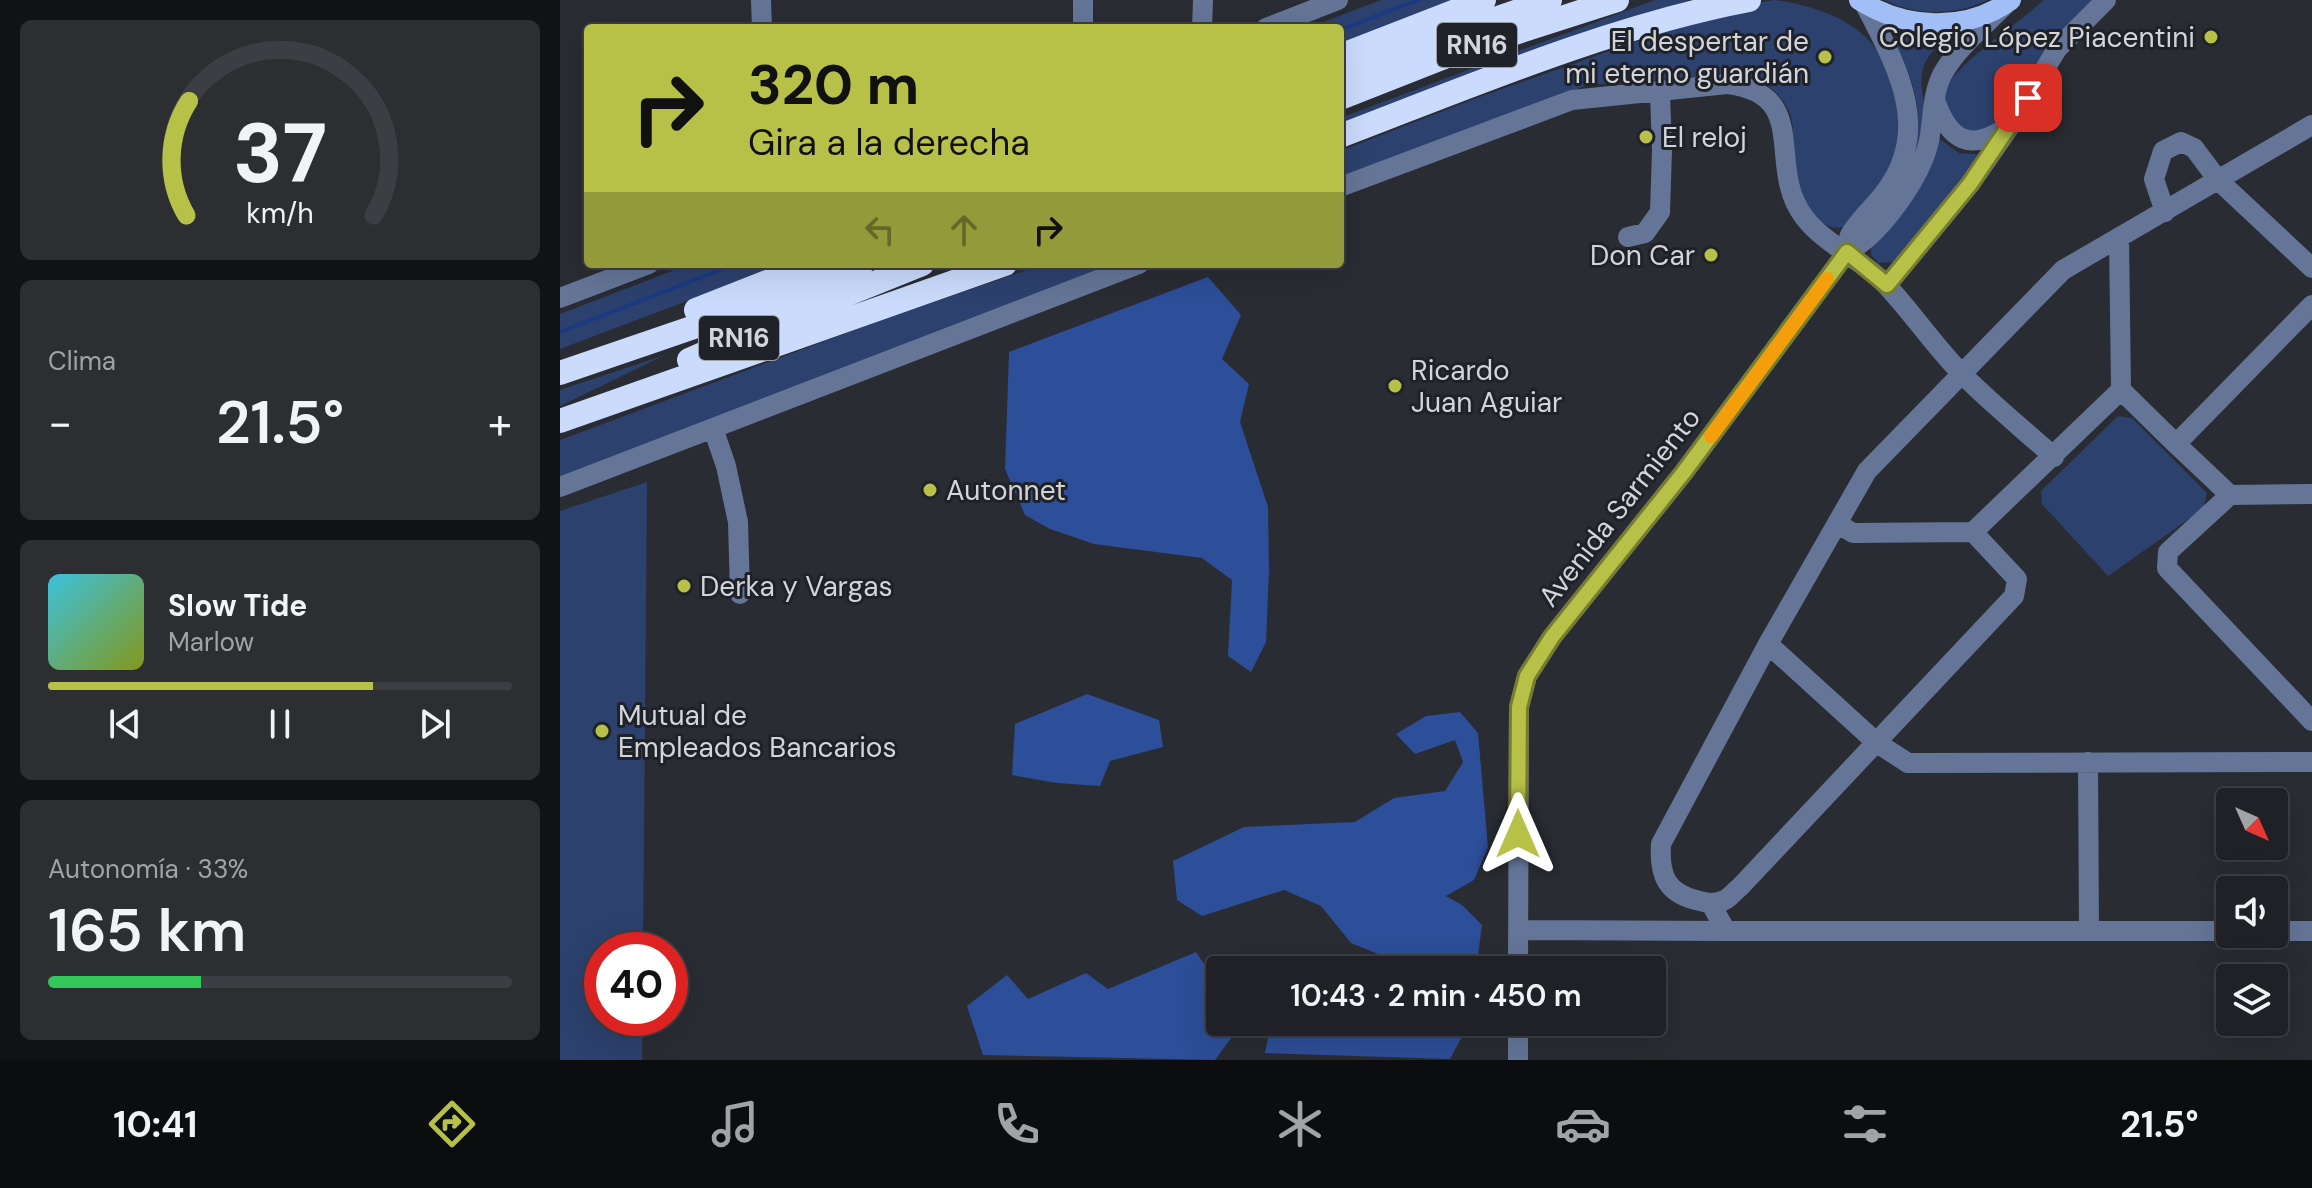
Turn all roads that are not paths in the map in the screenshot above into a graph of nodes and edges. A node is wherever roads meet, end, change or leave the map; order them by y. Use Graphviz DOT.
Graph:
graph roads {
  1 [pos="761,0"];
  2 [pos="1083,0"];
  3 [pos="1203,0"];
  4 [pos="1338,0"];
  5 [pos="1484,0"];
  6 [pos="1550,0"];
  7 [pos="1617,0"];
  8 [pos="1749,0"];
  9 [pos="2106,0"];
  10 [pos="1862,2"];
  11 [pos="2009,2"];
  12 [pos="762,24"];
  13 [pos="1083,24"];
  14 [pos="1202,24"];
  15 [pos="1276,24"];
  16 [pos="1344,54"];
  17 [pos="1344,75"];
  18 [pos="1660,93"];
  19 [pos="1344,96"];
  20 [pos="1935,100"];
  21 [pos="2013,122"];
  22 [pos="2312,125"];
  23 [pos="1344,134"];
  24 [pos="2218,180"];
  25 [pos="1344,186"];
  26 [pos="2165,212"];
  27 [pos="1628,237"];
  28 [pos="2119,237"];
  29 [pos="1847,252"];
  30 [pos="639,268"];
  31 [pos="803,268"];
  32 [pos="852,268"];
  33 [pos="912,268"];
  34 [pos="994,268"];
  35 [pos="1129,268"];
  36 [pos="2312,268"];
  37 [pos="1887,285"];
  38 [pos="560,298"];
  39 [pos="2312,305"];
  40 [pos="560,366"];
  41 [pos="560,373"];
  42 [pos="1963,375"];
  43 [pos="2121,390"];
  44 [pos="560,420"];
  45 [pos="713,428"];
  46 [pos="2176,444"];
  47 [pos="2054,457"];
  48 [pos="560,487"];
  49 [pos="2312,494"];
  50 [pos="2230,495"];
  51 [pos="1838,524"];
  52 [pos="1973,532"];
  53 [pos="740,594"];
  54 [pos="1768,644"];
  55 [pos="2312,721"];
  56 [pos="1877,743"];
  57 [pos="2088,762"];
  58 [pos="2312,762"];
  59 [pos="1711,904"];
  60 [pos="1518,930"];
  61 [pos="1726,931"];
  62 [pos="2089,931"];
  63 [pos="2216,931"];
  64 [pos="2288,931"];
  65 [pos="2312,931"];
  66 [pos="1518,956"];
  67 [pos="1518,1036"];
  68 [pos="1518,1060"];
  1 -- 12 [label="street"];
  2 -- 13 [label="street"];
  3 -- 14 [label="street"];
  4 -- 15 [label="street"];
  5 -- 16 [label="highway"];
  6 -- 17 [label="highway, RN16"];
  7 -- 19 [label="highway, RN16"];
  8 -- 23 [label="highway"];
  9 -- 21 [label="street"];
  10 -- 11 [label="main road"];
  10 -- 29 [label="street, Avenida Sarmiento"];
  11 -- 20 [label="street, Avenida Sarmiento"];
  18 -- 25 [label="street"];
  18 -- 27 [label="street"];
  18 -- 29 [label="street"];
  20 -- 21 [label="street"];
  20 -- 29 [label="street, Avenida Sarmiento"];
  21 -- 37 [label="street"];
  22 -- 24 [label="street"];
  24 -- 26 [label="street"];
  24 -- 26 [label="street"];
  24 -- 36 [label="street"];
  26 -- 28 [label="street"];
  28 -- 42 [label="street"];
  28 -- 43 [label="street"];
  29 -- 37 [label="street"];
  29 -- 60 [label="street, Avenida Sarmiento"];
  30 -- 38 [label="street"];
  31 -- 40 [label="highway"];
  32 -- 41 [label="highway, RN16"];
  33 -- 44 [label="highway, RN16"];
  34 -- 44 [label="highway"];
  35 -- 45 [label="street"];
  37 -- 42 [label="street"];
  39 -- 46 [label="street"];
  42 -- 47 [label="street"];
  42 -- 51 [label="street"];
  43 -- 46 [label="street"];
  43 -- 47 [label="street"];
  45 -- 48 [label="street"];
  45 -- 53 [label="street"];
  46 -- 50 [label="street"];
  47 -- 52 [label="street"];
  49 -- 50 [label="street"];
  50 -- 55 [label="street"];
  51 -- 52 [label="street"];
  51 -- 54 [label="street"];
  52 -- 56 [label="street"];
  54 -- 56 [label="street"];
  54 -- 59 [label="street"];
  56 -- 57 [label="street"];
  56 -- 59 [label="street"];
  57 -- 58 [label="street"];
  57 -- 62 [label="street"];
  59 -- 61 [label="street"];
  60 -- 61 [label="street"];
  60 -- 66 [label="street, Avenida Sarmiento"];
  61 -- 62 [label="street"];
  62 -- 63 [label="street"];
  64 -- 65 [label="street"];
  67 -- 68 [label="street"];
}
